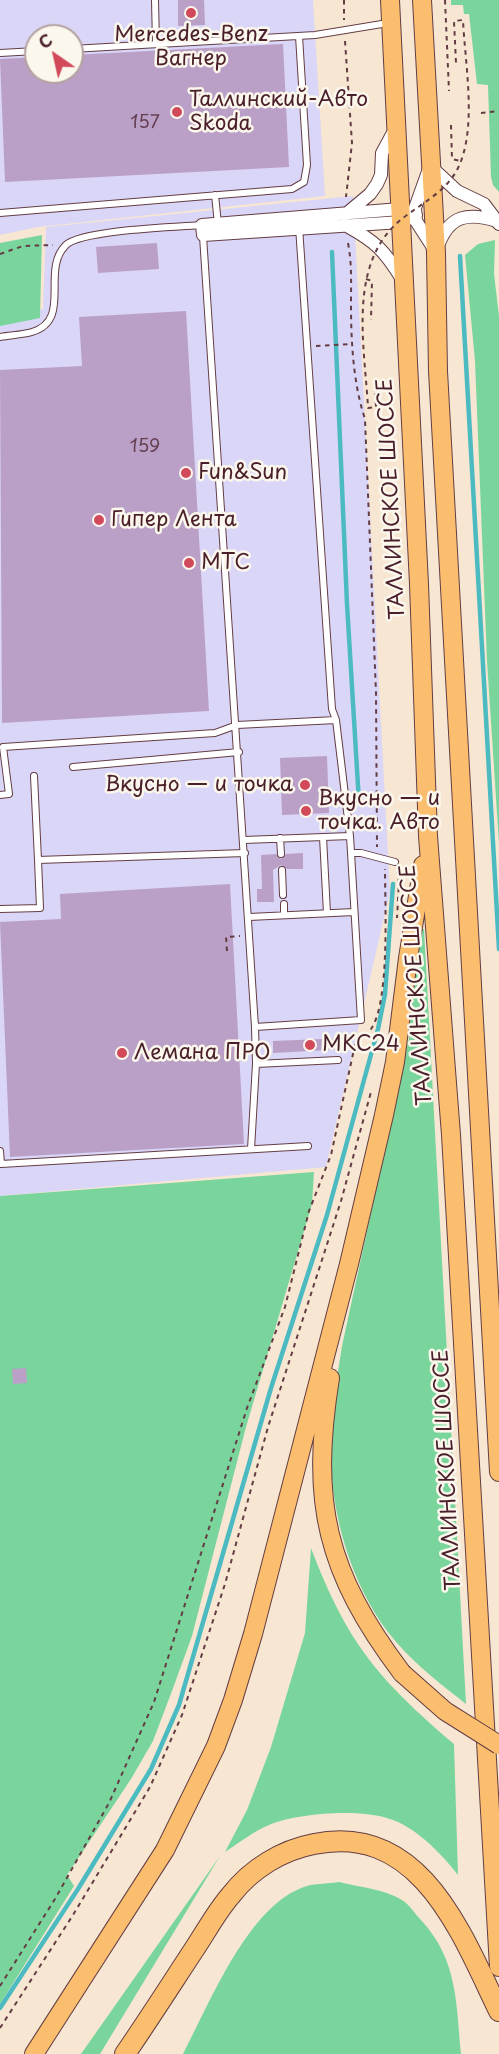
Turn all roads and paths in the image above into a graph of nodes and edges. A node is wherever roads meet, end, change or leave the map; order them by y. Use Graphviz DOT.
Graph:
graph roads {
  1 [pos="155,0"];
  2 [pos="344,0"];
  3 [pos="390,0"];
  4 [pos="422,0"];
  5 [pos="445,0"];
  6 [pos="392,23"];
  7 [pos="344,31"];
  8 [pos="300,36"];
  9 [pos="156,44"];
  10 [pos="84,48"];
  11 [pos="24,52"];
  12 [pos="0,53"];
  13 [pos="456,63"];
  14 [pos="449,91"];
  15 [pos="499,111"];
  16 [pos="481,113"];
  17 [pos="451,125"];
  18 [pos="397,126"];
  19 [pos="461,161"];
  20 [pos="430,166"];
  21 [pos="214,195"];
  22 [pos="0,213"];
  23 [pos="346,214"];
  24 [pos="406,215"];
  25 [pos="498,222"];
  26 [pos="218,224"];
  27 [pos="299,227"];
  28 [pos="203,230"];
  29 [pos="348,240"];
  30 [pos="67,244"];
  31 [pos="436,253"];
  32 [pos="0,254"];
  33 [pos="366,279"];
  34 [pos="404,282"];
  35 [pos="371,320"];
  36 [pos="0,337"];
  37 [pos="353,344"];
  38 [pos="323,345"];
  39 [pos="375,384"];
  40 [pos="336,720"];
  41 [pos="237,725"];
  42 [pos="238,753"];
  43 [pos="73,767"];
  44 [pos="34,776"];
  45 [pos="0,795"];
  46 [pos="350,836"];
  47 [pos="428,836"];
  48 [pos="323,837"];
  49 [pos="280,838"];
  50 [pos="244,840"];
  51 [pos="245,853"];
  52 [pos="351,853"];
  53 [pos="281,854"];
  54 [pos="376,856"];
  55 [pos="385,859"];
  56 [pos="38,860"];
  57 [pos="394,862"];
  58 [pos="282,870"];
  59 [pos="283,895"];
  60 [pos="284,904"];
  61 [pos="0,909"];
  62 [pos="354,912"];
  63 [pos="327,913"];
  64 [pos="284,915"];
  65 [pos="249,917"];
  66 [pos="396,925"];
  67 [pos="233,936"];
  68 [pos="227,951"];
  69 [pos="255,1027"];
  70 [pos="358,1033"];
  71 [pos="356,1040"];
  72 [pos="338,1060"];
  73 [pos="256,1064"];
  74 [pos="374,1086"];
  75 [pos="308,1146"];
  76 [pos="251,1149"];
  77 [pos="0,1151"];
  78 [pos="349,1264"];
  79 [pos="499,1466"];
  80 [pos="499,1472"];
  81 [pos="499,1745"];
  82 [pos="499,1967"];
  83 [pos="0,1986"];
  84 [pos="499,2011"];
  85 [pos="0,2028"];
  86 [pos="34,2054"];
  87 [pos="125,2054"];
  1 -- 9 [label="lane"];
  2 -- 7 [label="path"];
  3 -- 6 [label="main road, ТАЛЛИНСКОЕ ШОССЕ"];
  4 -- 20 [label="main road"];
  5 -- 14 [label="path"];
  6 -- 7 [label="lane"];
  6 -- 18 [label="main road, ТАЛЛИНСКОЕ ШОССЕ"];
  7 -- 8 [label="lane"];
  7 -- 23 [label="path"];
  8 -- 9 [label="lane"];
  8 -- 21 [label="lane"];
  9 -- 10 [label="lane"];
  11 -- 12 [label="lane"];
  13 -- 19 [label="path, bridge"];
  15 -- 16 [label="path"];
  17 -- 19 [label="path"];
  18 -- 23 [label="street"];
  18 -- 24 [label="main road, ТАЛЛИНСКОЕ ШОССЕ"];
  19 -- 33 [label="path, bridge"];
  20 -- 24 [label="street"];
  20 -- 25 [label="street"];
  20 -- 31 [label="main road"];
  21 -- 22 [label="lane"];
  21 -- 26 [label="lane"];
  23 -- 24 [label="street"];
  23 -- 26 [label="street"];
  23 -- 27 [label="street"];
  23 -- 34 [label="street"];
  24 -- 31 [label="street"];
  24 -- 34 [label="main road, ТАЛЛИНСКОЕ ШОССЕ"];
  25 -- 31 [label="street"];
  26 -- 28 [label="street"];
  27 -- 28 [label="street"];
  27 -- 40 [label="lane"];
  28 -- 30 [label="lane"];
  28 -- 41 [label="lane"];
  29 -- 37 [label="path"];
  30 -- 32 [label="path"];
  30 -- 36 [label="lane"];
  31 -- 79 [label="main road"];
  33 -- 35 [label="path, bridge"];
  33 -- 39 [label="path, bridge"];
  34 -- 47 [label="main road, ТАЛЛИНСКОЕ ШОССЕ"];
  37 -- 38 [label="path"];
  37 -- 54 [label="path"];
  40 -- 41 [label="lane"];
  40 -- 46 [label="lane"];
  41 -- 42 [label="lane"];
  41 -- 45 [label="lane"];
  42 -- 43 [label="lane"];
  42 -- 50 [label="lane"];
  44 -- 56 [label="lane"];
  46 -- 48 [label="lane"];
  46 -- 52 [label="lane"];
  47 -- 78 [label="main road"];
  47 -- 82 [label="main road, ТАЛЛИНСКОЕ ШОССЕ"];
  48 -- 49 [label="lane"];
  48 -- 63 [label="lane"];
  49 -- 50 [label="lane"];
  49 -- 53 [label="lane"];
  50 -- 51 [label="lane"];
  51 -- 56 [label="lane"];
  51 -- 65 [label="lane"];
  52 -- 54 [label="lane"];
  52 -- 62 [label="lane"];
  54 -- 55 [label="lane"];
  55 -- 57 [label="lane"];
  55 -- 71 [label="path"];
  56 -- 61 [label="lane"];
  57 -- 66 [label="path"];
  58 -- 59 [label="lane"];
  60 -- 64 [label="lane"];
  62 -- 63 [label="lane"];
  62 -- 69 [label="lane"];
  63 -- 64 [label="lane"];
  64 -- 65 [label="lane"];
  65 -- 69 [label="lane"];
  67 -- 68 [label="path"];
  69 -- 73 [label="lane"];
  70 -- 71 [label="path"];
  71 -- 83 [label="path"];
  72 -- 73 [label="lane"];
  73 -- 76 [label="lane"];
  74 -- 85 [label="path"];
  75 -- 76 [label="lane"];
  76 -- 77 [label="lane"];
  78 -- 81 [label="main road, bridge"];
  78 -- 86 [label="main road"];
  79 -- 80 [label="main road"];
  84 -- 87 [label="highway"];
}
